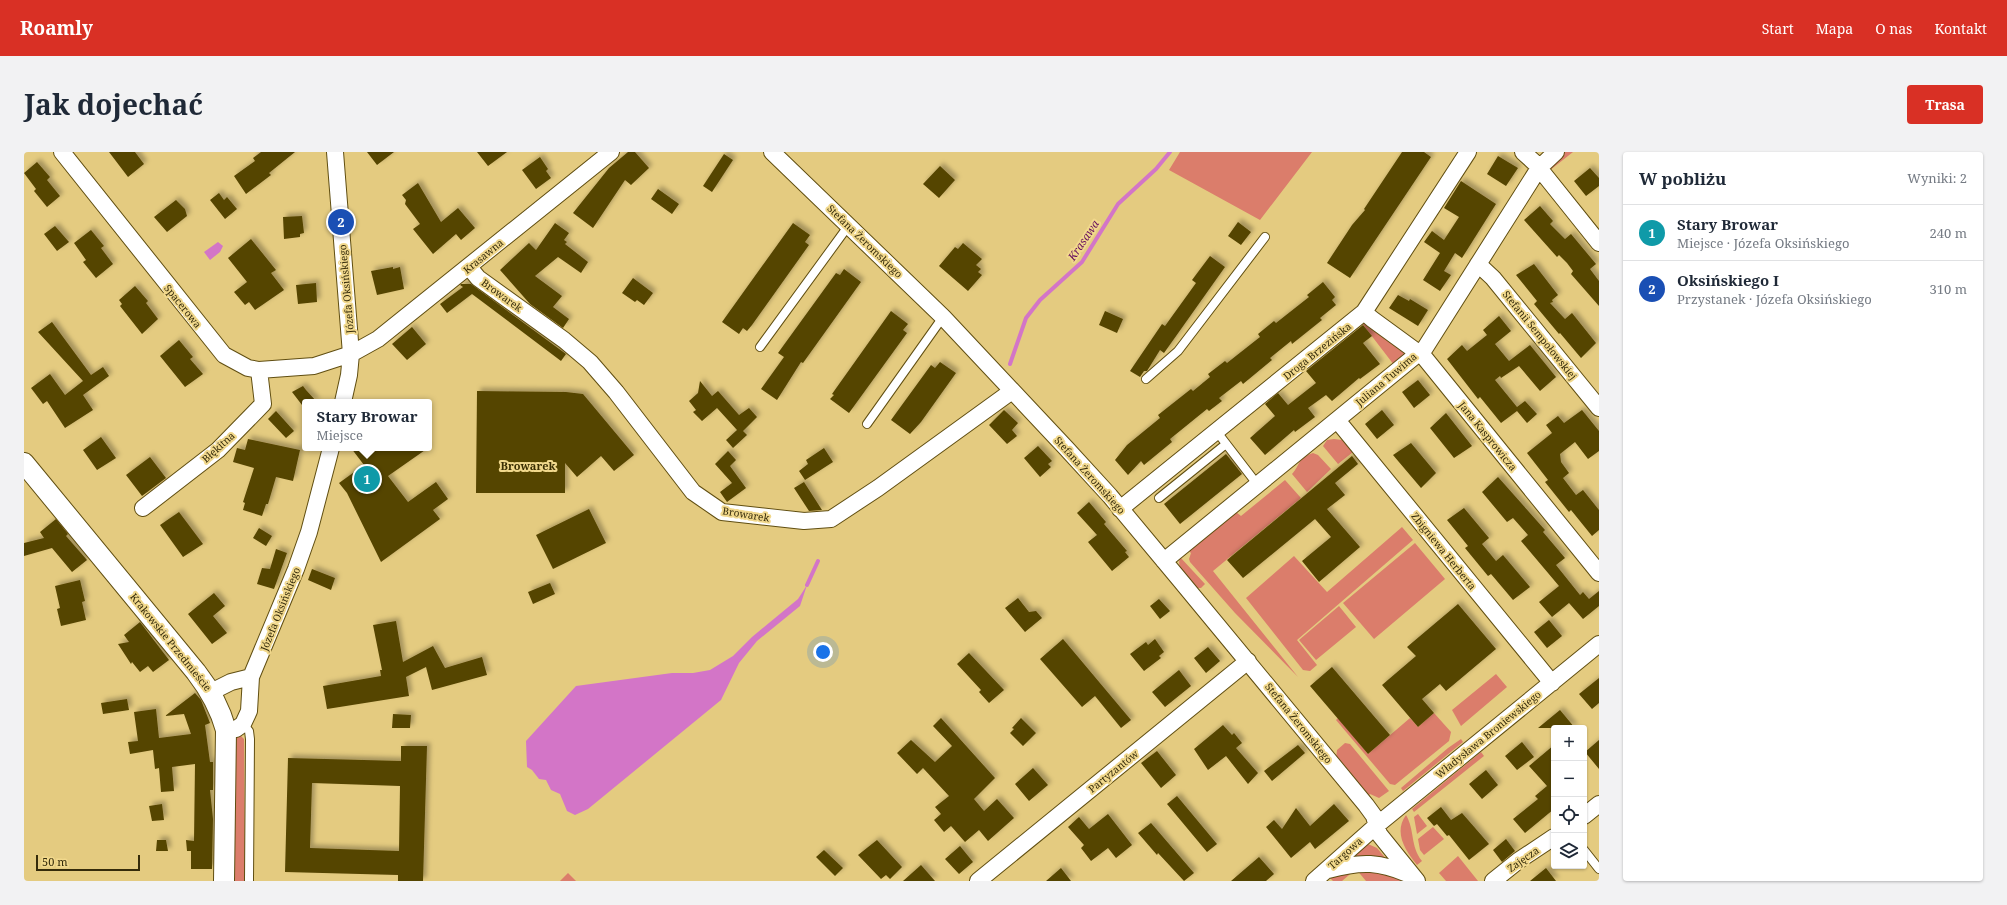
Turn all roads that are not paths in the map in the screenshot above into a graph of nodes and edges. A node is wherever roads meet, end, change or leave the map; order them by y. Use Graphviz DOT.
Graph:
graph roads {
  1 [pos="62,152"];
  2 [pos="335,152"];
  3 [pos="611,152"];
  4 [pos="772,152"];
  5 [pos="1468,152"];
  6 [pos="1523,152"];
  7 [pos="1556,152"];
  8 [pos="1539,168"];
  9 [pos="849,225"];
  10 [pos="1265,237"];
  11 [pos="1599,243"];
  12 [pos="1478,264"];
  13 [pos="468,267"];
  14 [pos="1364,312"];
  15 [pos="943,317"];
  16 [pos="760,347"];
  17 [pos="1419,352"];
  18 [pos="351,354"];
  19 [pos="259,370"];
  20 [pos="1146,379"];
  21 [pos="1012,391"];
  22 [pos="344,399"];
  23 [pos="1599,408"];
  24 [pos="1337,420"];
  25 [pos="867,424"];
  26 [pos="1222,438"];
  27 [pos="330,451"];
  28 [pos="24,463"];
  29 [pos="1257,484"];
  30 [pos="1159,498"];
  31 [pos="144,508"];
  32 [pos="1120,509"];
  33 [pos="1164,560"];
  34 [pos="1599,573"];
  35 [pos="1599,644"];
  36 [pos="1248,661"];
  37 [pos="251,677"];
  38 [pos="1552,683"];
  39 [pos="211,692"];
  40 [pos="234,727"];
  41 [pos="1599,804"];
  42 [pos="1587,814"];
  43 [pos="1377,825"];
  44 [pos="1551,839"];
  45 [pos="1587,854"];
  46 [pos="1599,868"];
  47 [pos="1319,876"];
  48 [pos="1415,879"];
  49 [pos="224,881"];
  50 [pos="248,881"];
  51 [pos="978,881"];
  52 [pos="1493,881"];
  1 -- 19 [label="street, Spacerowa"];
  2 -- 18 [label="street, Józefa Oksińskiego"];
  3 -- 13 [label="street, Krasawna"];
  4 -- 9 [label="street, Stefana Żeromskiego"];
  5 -- 14 [label="street, Droga Brzezińska"];
  6 -- 8 [label="street"];
  7 -- 8 [label="street, Juliana Tuwima"];
  8 -- 11 [label="street"];
  8 -- 12 [label="street, Juliana Tuwima"];
  9 -- 15 [label="street, Stefana Żeromskiego"];
  9 -- 16 [label="lane"];
  10 -- 20 [label="lane"];
  12 -- 17 [label="street, Juliana Tuwima"];
  12 -- 23 [label="street, Stefanii Sempołowskiej"];
  13 -- 18 [label="street, Krasawna"];
  13 -- 21 [label="street, Browarek"];
  14 -- 17 [label="street, Jana Kasprowicza"];
  14 -- 26 [label="street, Droga Brzezińska"];
  15 -- 21 [label="street, Stefana Żeromskiego"];
  15 -- 25 [label="lane"];
  17 -- 24 [label="street, Juliana Tuwima"];
  17 -- 34 [label="street, Jana Kasprowicza"];
  18 -- 19 [label="street, Spacerowa"];
  18 -- 22 [label="street, Józefa Oksińskiego"];
  19 -- 31 [label="street, Błękitna"];
  21 -- 32 [label="street, Stefana Żeromskiego"];
  24 -- 29 [label="street, Juliana Tuwima"];
  24 -- 38 [label="street, Zbigniewa Herberta"];
  26 -- 29 [label="lane"];
  26 -- 30 [label="lane"];
  26 -- 32 [label="street, Droga Brzezińska"];
  27 -- 37 [label="street, Józefa Oksińskiego"];
  28 -- 39 [label="street, Krakowskie Przedmieście"];
  29 -- 33 [label="street, Juliana Tuwima"];
  32 -- 33 [label="street, Stefana Żeromskiego"];
  33 -- 36 [label="street, Stefana Żeromskiego"];
  35 -- 38 [label="street, Władysława Broniewskiego"];
  36 -- 43 [label="street, Stefana Żeromskiego"];
  36 -- 51 [label="street, Partyzantów"];
  37 -- 39 [label="street"];
  37 -- 40 [label="street, Józefa Oksińskiego"];
  38 -- 43 [label="street, Władysława Broniewskiego"];
  39 -- 40 [label="street, Krakowskie Przedmieście"];
  40 -- 49 [label="street, Krakowskie Przedmieście"];
  40 -- 50 [label="lane"];
  41 -- 42 [label="street"];
  43 -- 47 [label="street, Targowa"];
  43 -- 48 [label="street"];
  44 -- 52 [label="street, Zajęcza"];
  45 -- 46 [label="lane"];
  47 -- 48 [label="street"];
}
